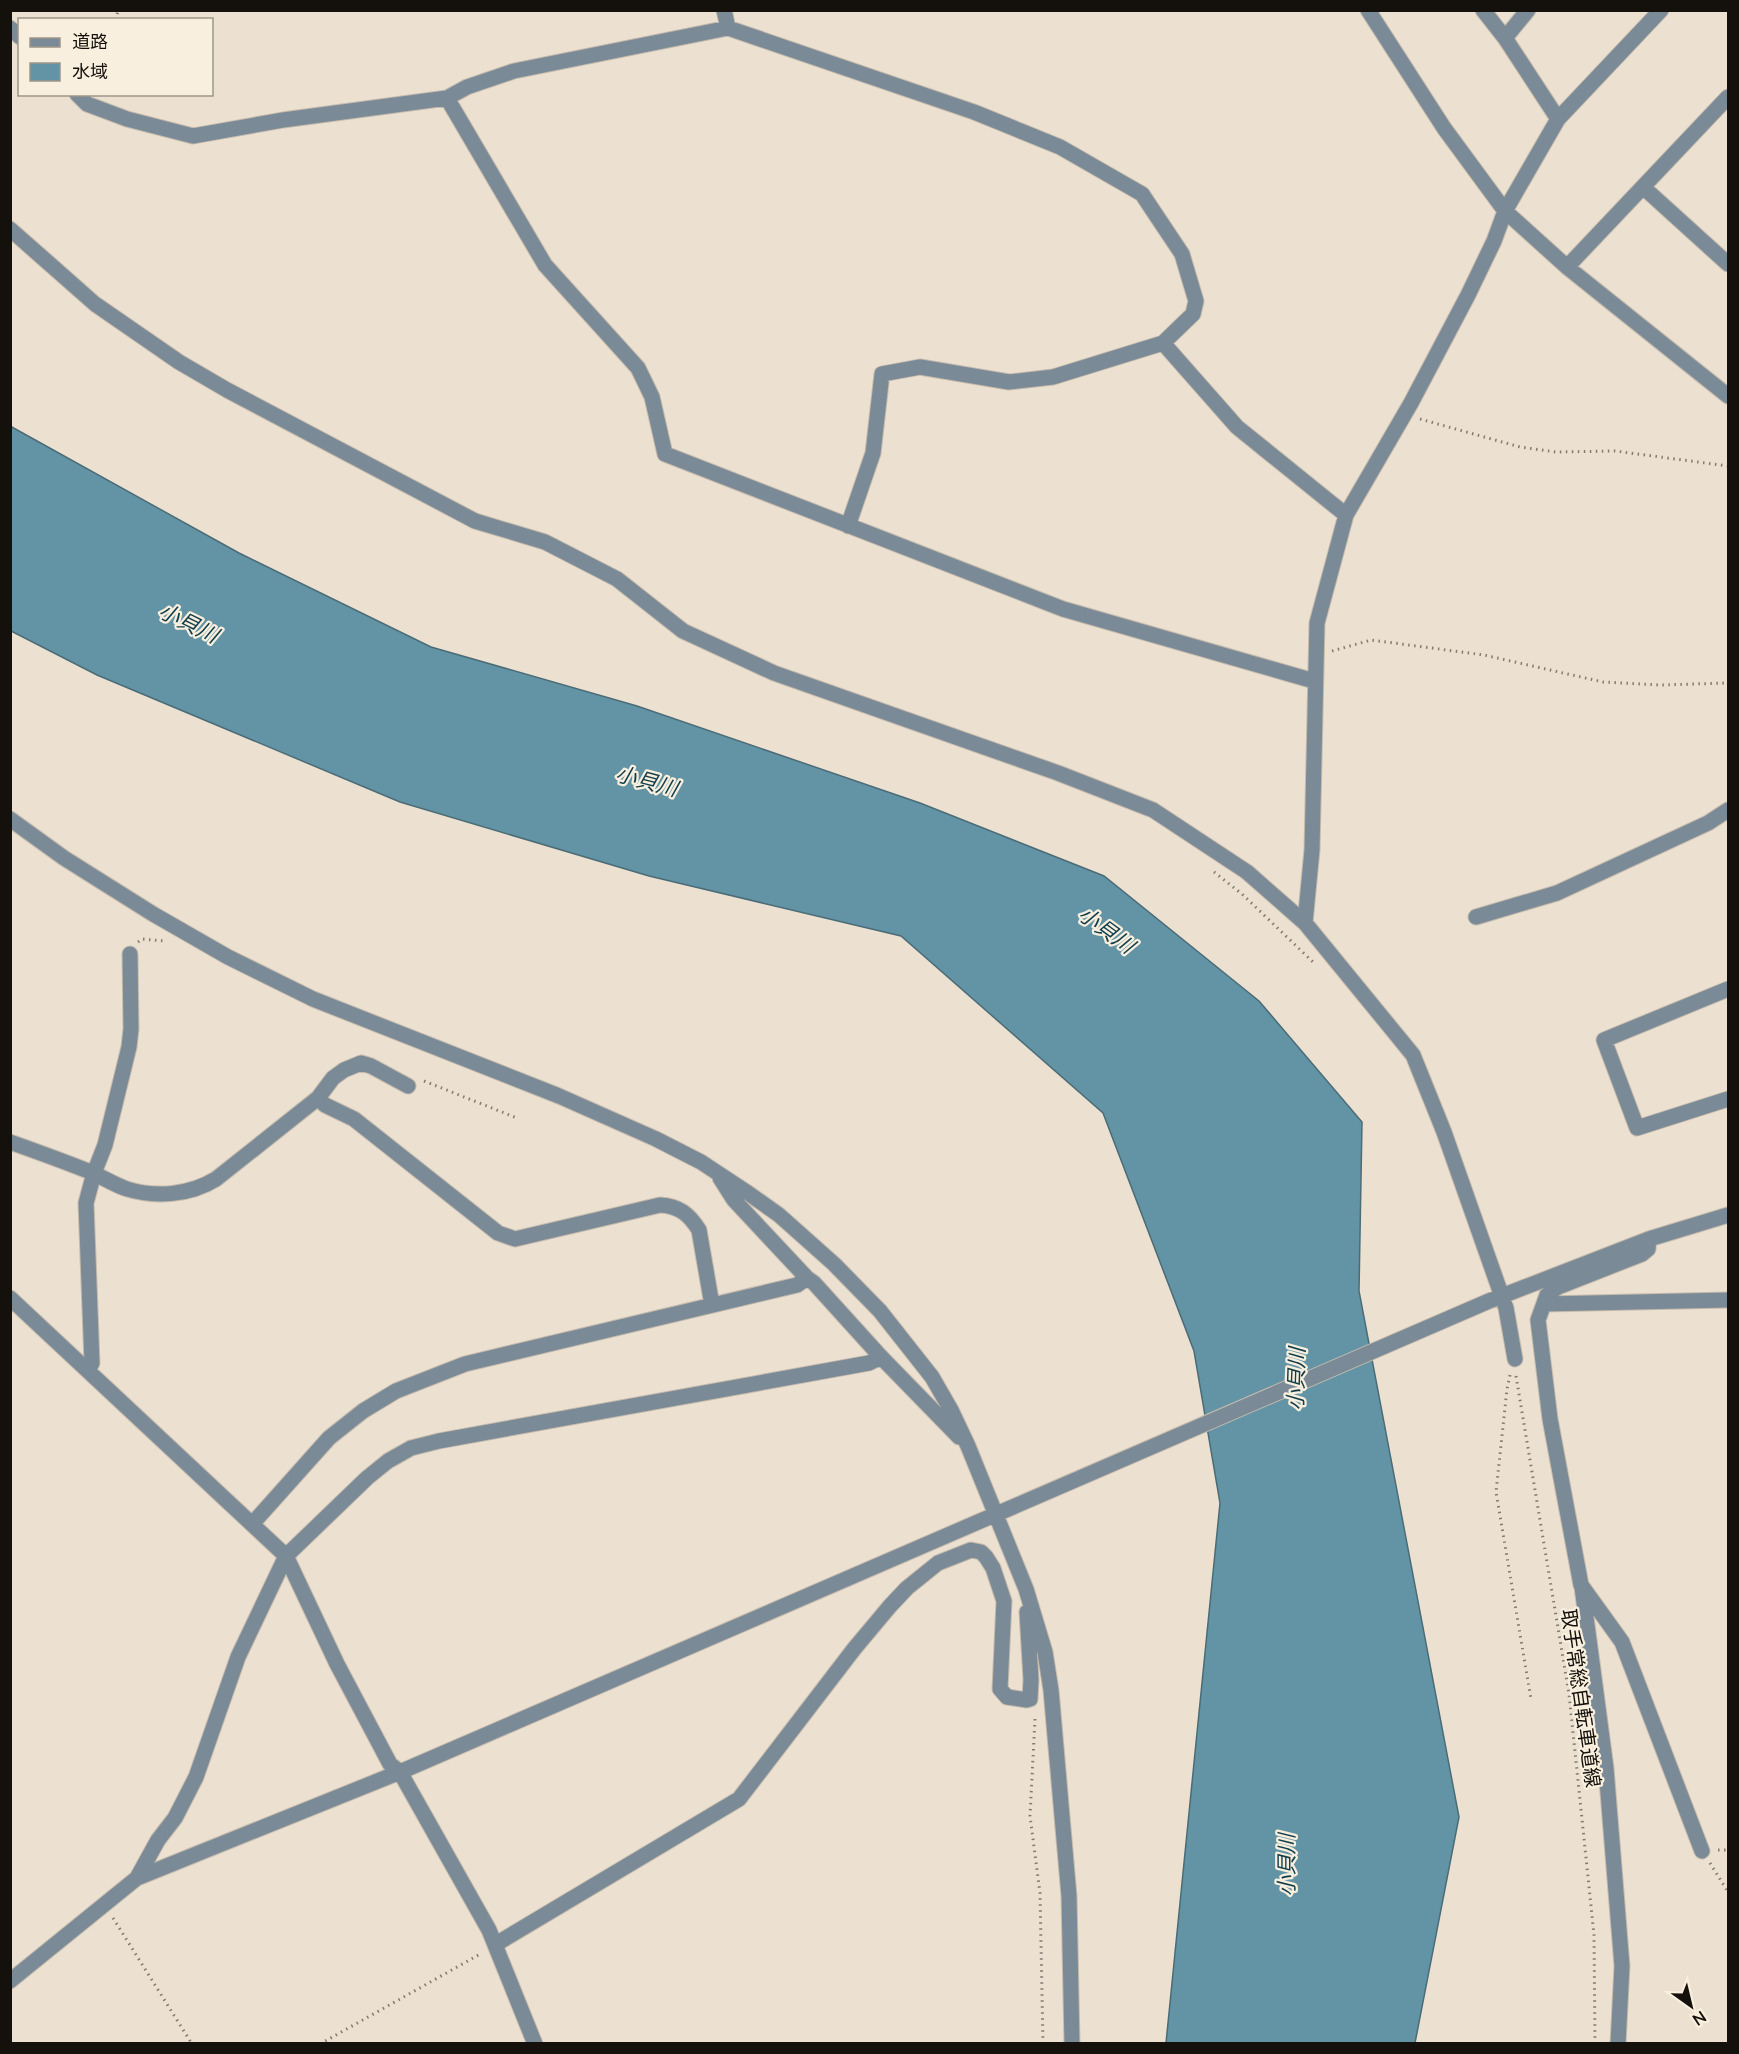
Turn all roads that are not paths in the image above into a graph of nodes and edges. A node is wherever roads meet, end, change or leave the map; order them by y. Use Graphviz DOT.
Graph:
graph roads {
  1 [pos="724,10"];
  2 [pos="1368,10"];
  3 [pos="1483,10"];
  4 [pos="1528,10"];
  5 [pos="1661,10"];
  6 [pos="728,28"];
  7 [pos="1505,38"];
  8 [pos="79,96"];
  9 [pos="447,98"];
  10 [pos="1726,103"];
  11 [pos="1558,119"];
  12 [pos="1643,187"];
  13 [pos="1504,211"];
  14 [pos="10,229"];
  15 [pos="1728,264"];
  16 [pos="1567,267"];
  17 [pos="1163,343"];
  18 [pos="1728,396"];
  19 [pos="1346,515"];
  20 [pos="848,526"];
  21 [pos="1314,681"];
  22 [pos="1728,810"];
  23 [pos="10,819"];
  24 [pos="1476,917"];
  25 [pos="1305,923"];
  26 [pos="130,954"];
  27 [pos="1728,989"];
  28 [pos="408,1086"];
  29 [pos="318,1098"];
  30 [pos="1728,1099"];
  31 [pos="10,1142"];
  32 [pos="716,1172"];
  33 [pos="94,1173"];
  34 [pos="1728,1215"];
  35 [pos="1648,1239"];
  36 [pos="802,1282"];
  37 [pos="10,1298"];
  38 [pos="1495,1299"];
  39 [pos="1728,1300"];
  40 [pos="1544,1304"];
  41 [pos="712,1305"];
  42 [pos="1515,1359"];
  43 [pos="875,1360"];
  44 [pos="87,1371"];
  45 [pos="968,1446"];
  46 [pos="1003,1511"];
  47 [pos="253,1523"];
  48 [pos="286,1556"];
  49 [pos="1581,1585"];
  50 [pos="1026,1589"];
  51 [pos="400,1772"];
  52 [pos="1702,1851"];
  53 [pos="137,1878"];
  54 [pos="496,1944"];
  55 [pos="10,1982"];
  56 [pos="535,2043"];
  57 [pos="1072,2043"];
  58 [pos="1618,2043"];
  1 -- 6 [label="street"];
  2 -- 13 [label="street"];
  3 -- 7 [label="street"];
  4 -- 7 [label="street"];
  5 -- 11 [label="street"];
  6 -- 9 [label="street"];
  6 -- 17 [label="street"];
  7 -- 11 [label="street"];
  8 -- 9 [label="street"];
  9 -- 20 [label="street"];
  10 -- 12 [label="street"];
  11 -- 13 [label="street"];
  12 -- 15 [label="street"];
  12 -- 16 [label="street"];
  13 -- 16 [label="street"];
  13 -- 19 [label="street"];
  14 -- 25 [label="street"];
  16 -- 18 [label="street"];
  17 -- 19 [label="street"];
  17 -- 20 [label="street"];
  19 -- 21 [label="street"];
  20 -- 21 [label="street"];
  21 -- 25 [label="street"];
  22 -- 24 [label="street"];
  23 -- 32 [label="street"];
  25 -- 38 [label="street"];
  26 -- 33 [label="street"];
  27 -- 30 [label="street"];
  28 -- 29 [label="street"];
  29 -- 33 [label="street"];
  29 -- 41 [label="street"];
  31 -- 33 [label="street"];
  32 -- 36 [label="street"];
  32 -- 45 [label="street"];
  33 -- 44 [label="street"];
  34 -- 35 [label="street"];
  35 -- 38 [label="street"];
  35 -- 40 [label="street"];
  36 -- 41 [label="street"];
  36 -- 43 [label="street"];
  37 -- 44 [label="street"];
  38 -- 42 [label="street"];
  38 -- 46 [label="street"];
  39 -- 40 [label="street"];
  40 -- 49 [label="street"];
  41 -- 47 [label="street"];
  43 -- 45 [label="street"];
  43 -- 48 [label="street"];
  44 -- 47 [label="street"];
  45 -- 46 [label="street"];
  46 -- 50 [label="street"];
  46 -- 51 [label="street"];
  47 -- 48 [label="street"];
  48 -- 51 [label="street"];
  48 -- 53 [label="street"];
  49 -- 52 [label="street"];
  49 -- 58 [label="street"];
  50 -- 54 [label="street"];
  50 -- 57 [label="street"];
  51 -- 53 [label="street"];
  51 -- 54 [label="street"];
  53 -- 55 [label="street"];
  54 -- 56 [label="street"];
}
